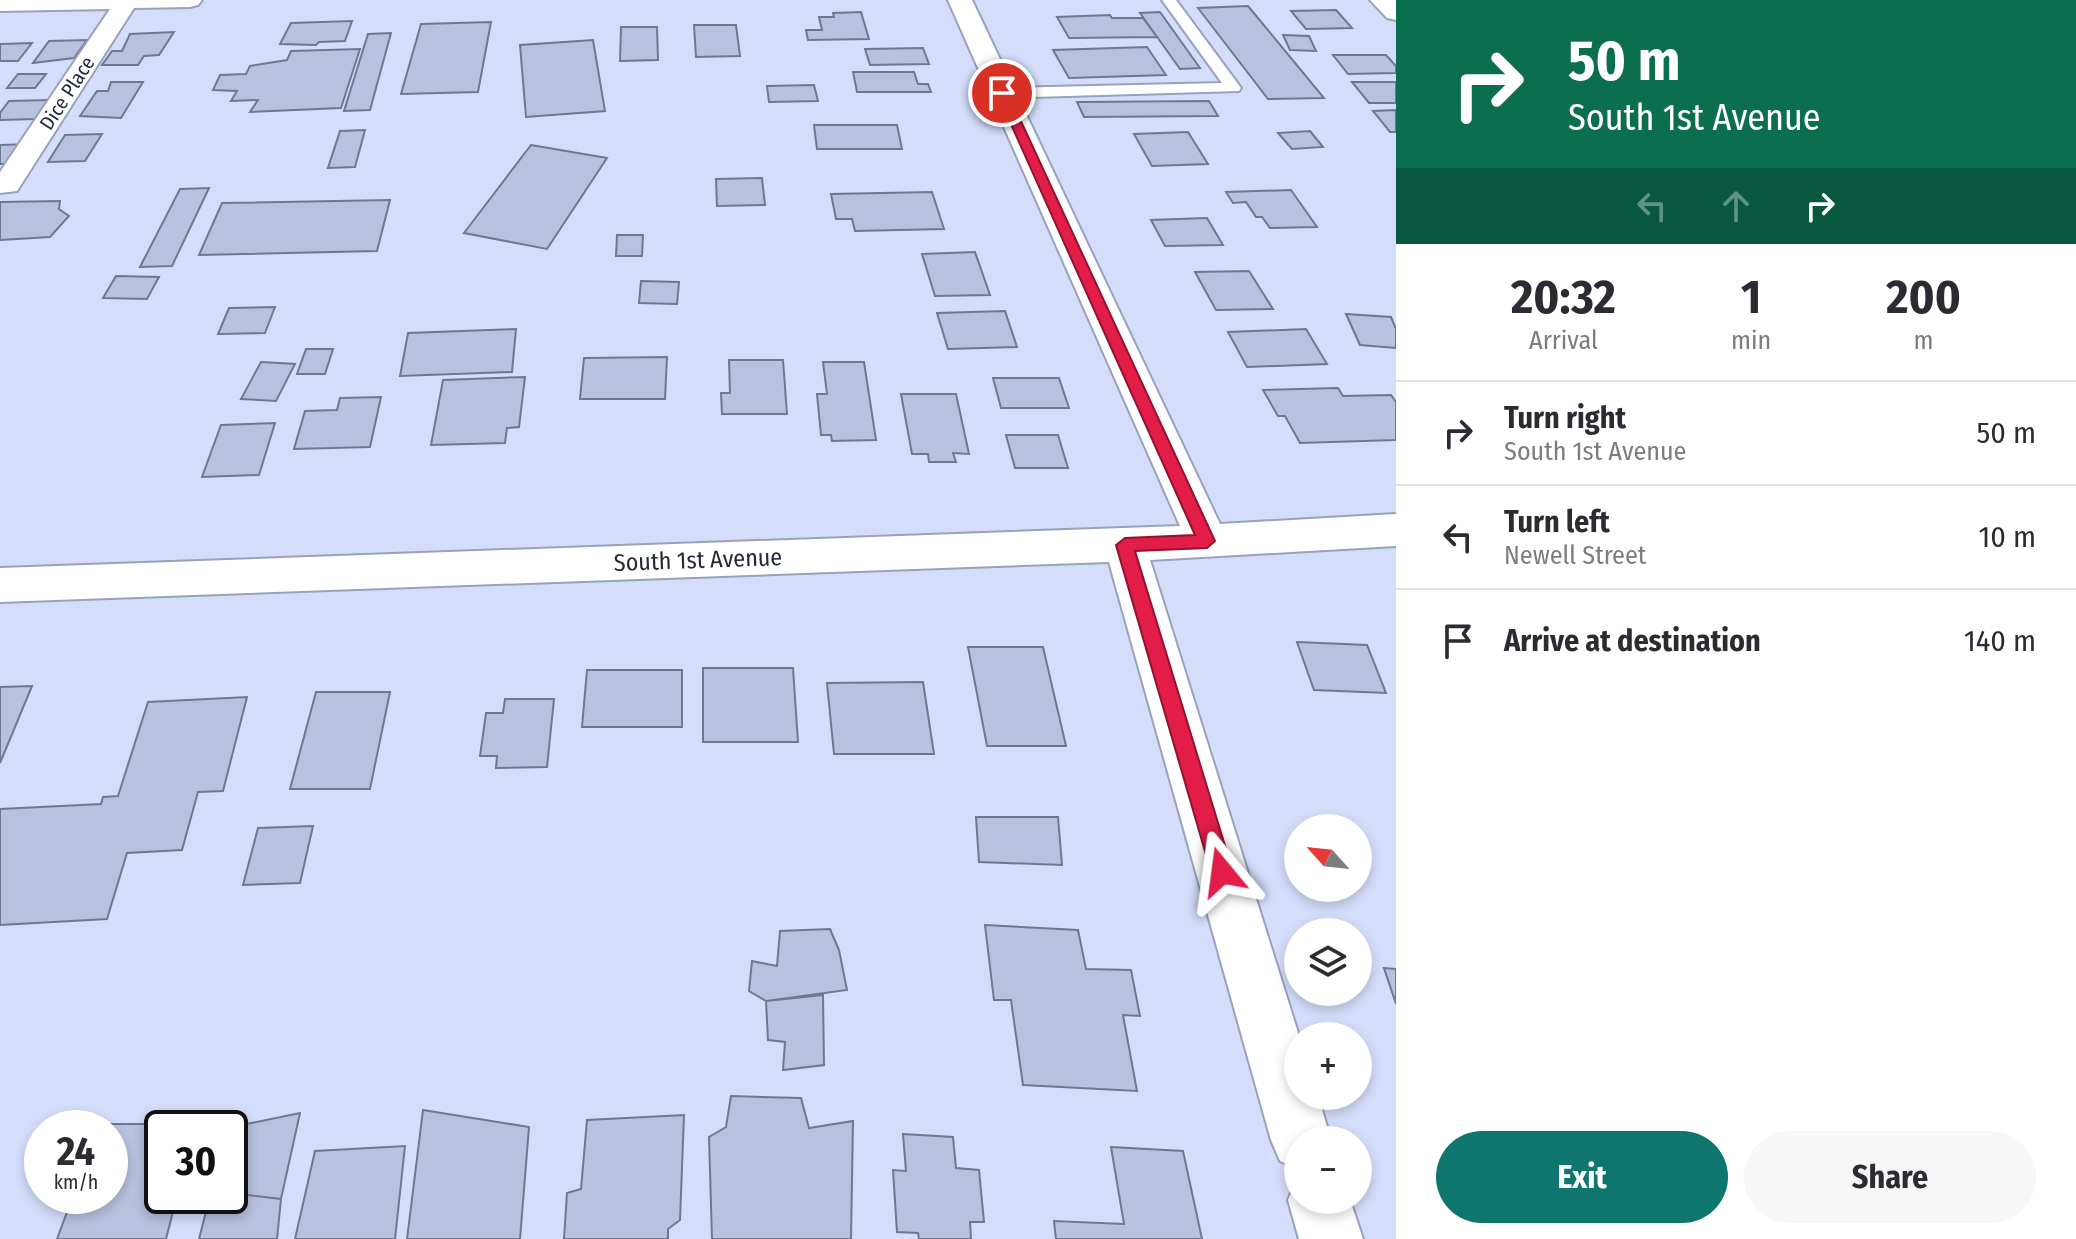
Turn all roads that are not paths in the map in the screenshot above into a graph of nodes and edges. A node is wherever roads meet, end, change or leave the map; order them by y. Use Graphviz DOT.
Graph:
graph roads {
  1 [pos="190,0"];
  2 [pos="960,0"];
  3 [pos="1169,0"];
  4 [pos="1382,0"];
  5 [pos="127,1"];
  6 [pos="0,4"];
  7 [pos="1396,13"];
  8 [pos="1002,93"];
  9 [pos="6,185"];
  10 [pos="1396,530"];
  11 [pos="1207,541"];
  12 [pos="1125,545"];
  13 [pos="0,585"];
  14 [pos="1297,1126"];
  15 [pos="1323,1214"];
  16 [pos="1331,1239"];
  1 -- 5 [label="street"];
  2 -- 8 [label="street"];
  3 -- 8 [label="lane"];
  4 -- 7 [label="street"];
  5 -- 6 [label="street"];
  5 -- 9 [label="street, Dice Place"];
  8 -- 11 [label="street"];
  10 -- 11 [label="street, South 1st Avenue"];
  11 -- 12 [label="street, South 1st Avenue"];
  12 -- 13 [label="street, South 1st Avenue"];
  12 -- 14 [label="street"];
  15 -- 16 [label="street"];
}
